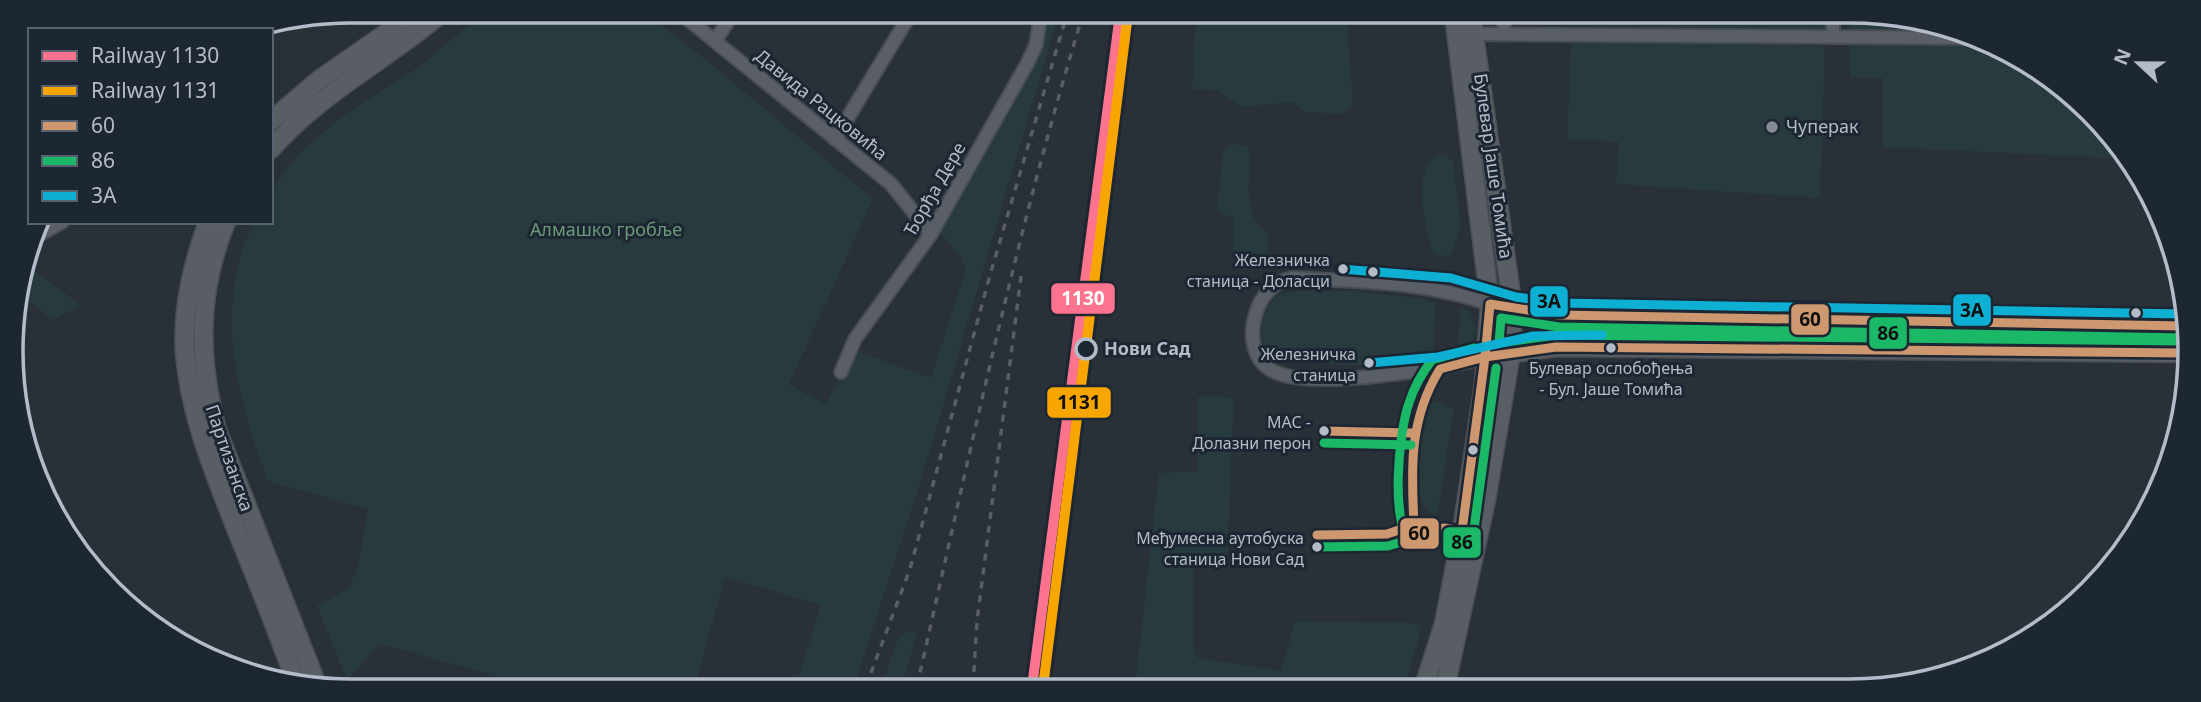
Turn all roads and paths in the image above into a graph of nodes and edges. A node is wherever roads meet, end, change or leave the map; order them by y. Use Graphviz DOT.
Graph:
graph roads {
  1 [pos="401,23"];
  2 [pos="427,23"];
  3 [pos="693,23"];
  4 [pos="727,23"];
  5 [pos="905,23"];
  6 [pos="1039,23"];
  7 [pos="1455,23"];
  8 [pos="1472,23"];
  9 [pos="1504,23"];
  10 [pos="1833,23"];
  11 [pos="1504,33"];
  12 [pos="1473,34"];
  13 [pos="1833,37"];
  14 [pos="1948,38"];
  15 [pos="715,41"];
  16 [pos="294,99"];
  17 [pos="273,109"];
  18 [pos="273,119"];
  19 [pos="835,139"];
  20 [pos="273,147"];
  21 [pos="207,224"];
  22 [pos="225,224"];
  23 [pos="931,234"];
  24 [pos="1490,304"];
  25 [pos="1513,309"];
  26 [pos="2177,326"];
  27 [pos="1511,352"];
  28 [pos="2178,353"];
  29 [pos="1486,356"];
  30 [pos="841,372"];
  31 [pos="293,674"];
  32 [pos="314,677"];
  33 [pos="1427,679"];
  34 [pos="1447,679"];
  1 -- 16 [label="main road"];
  2 -- 20 [label="main road"];
  3 -- 15 [label="street, Давида Рацковића"];
  4 -- 15 [label="street"];
  5 -- 19 [label="street"];
  6 -- 23 [label="street, Ђорђа Дере"];
  7 -- 24 [label="main road, Булевар Јаше Томића"];
  8 -- 12 [label="main road, Булевар Јаше Томића"];
  9 -- 11 [label="street"];
  10 -- 13 [label="street"];
  11 -- 12 [label="street"];
  11 -- 13 [label="street"];
  12 -- 25 [label="main road, Булевар Јаше Томића"];
  13 -- 14 [label="street"];
  15 -- 19 [label="street, Давида Рацковића"];
  16 -- 17 [label="main road"];
  16 -- 18 [label="main road"];
  19 -- 23 [label="street, Давида Рацковића"];
  21 -- 31 [label="main road, Партизанска"];
  22 -- 32 [label="main road, Партизанска"];
  23 -- 30 [label="street, Ђорђа Дере"];
  24 -- 25 [label="main road"];
  24 -- 29 [label="main road, Булевар Јаше Томића"];
  24 -- 29 [label="street"];
  25 -- 26 [label="main road"];
  25 -- 27 [label="main road, Булевар Јаше Томића"];
  27 -- 28 [label="main road"];
  27 -- 29 [label="main road"];
  27 -- 34 [label="main road, Булевар Јаше Томића"];
  29 -- 33 [label="main road, Булевар Јаше Томића"];
}
